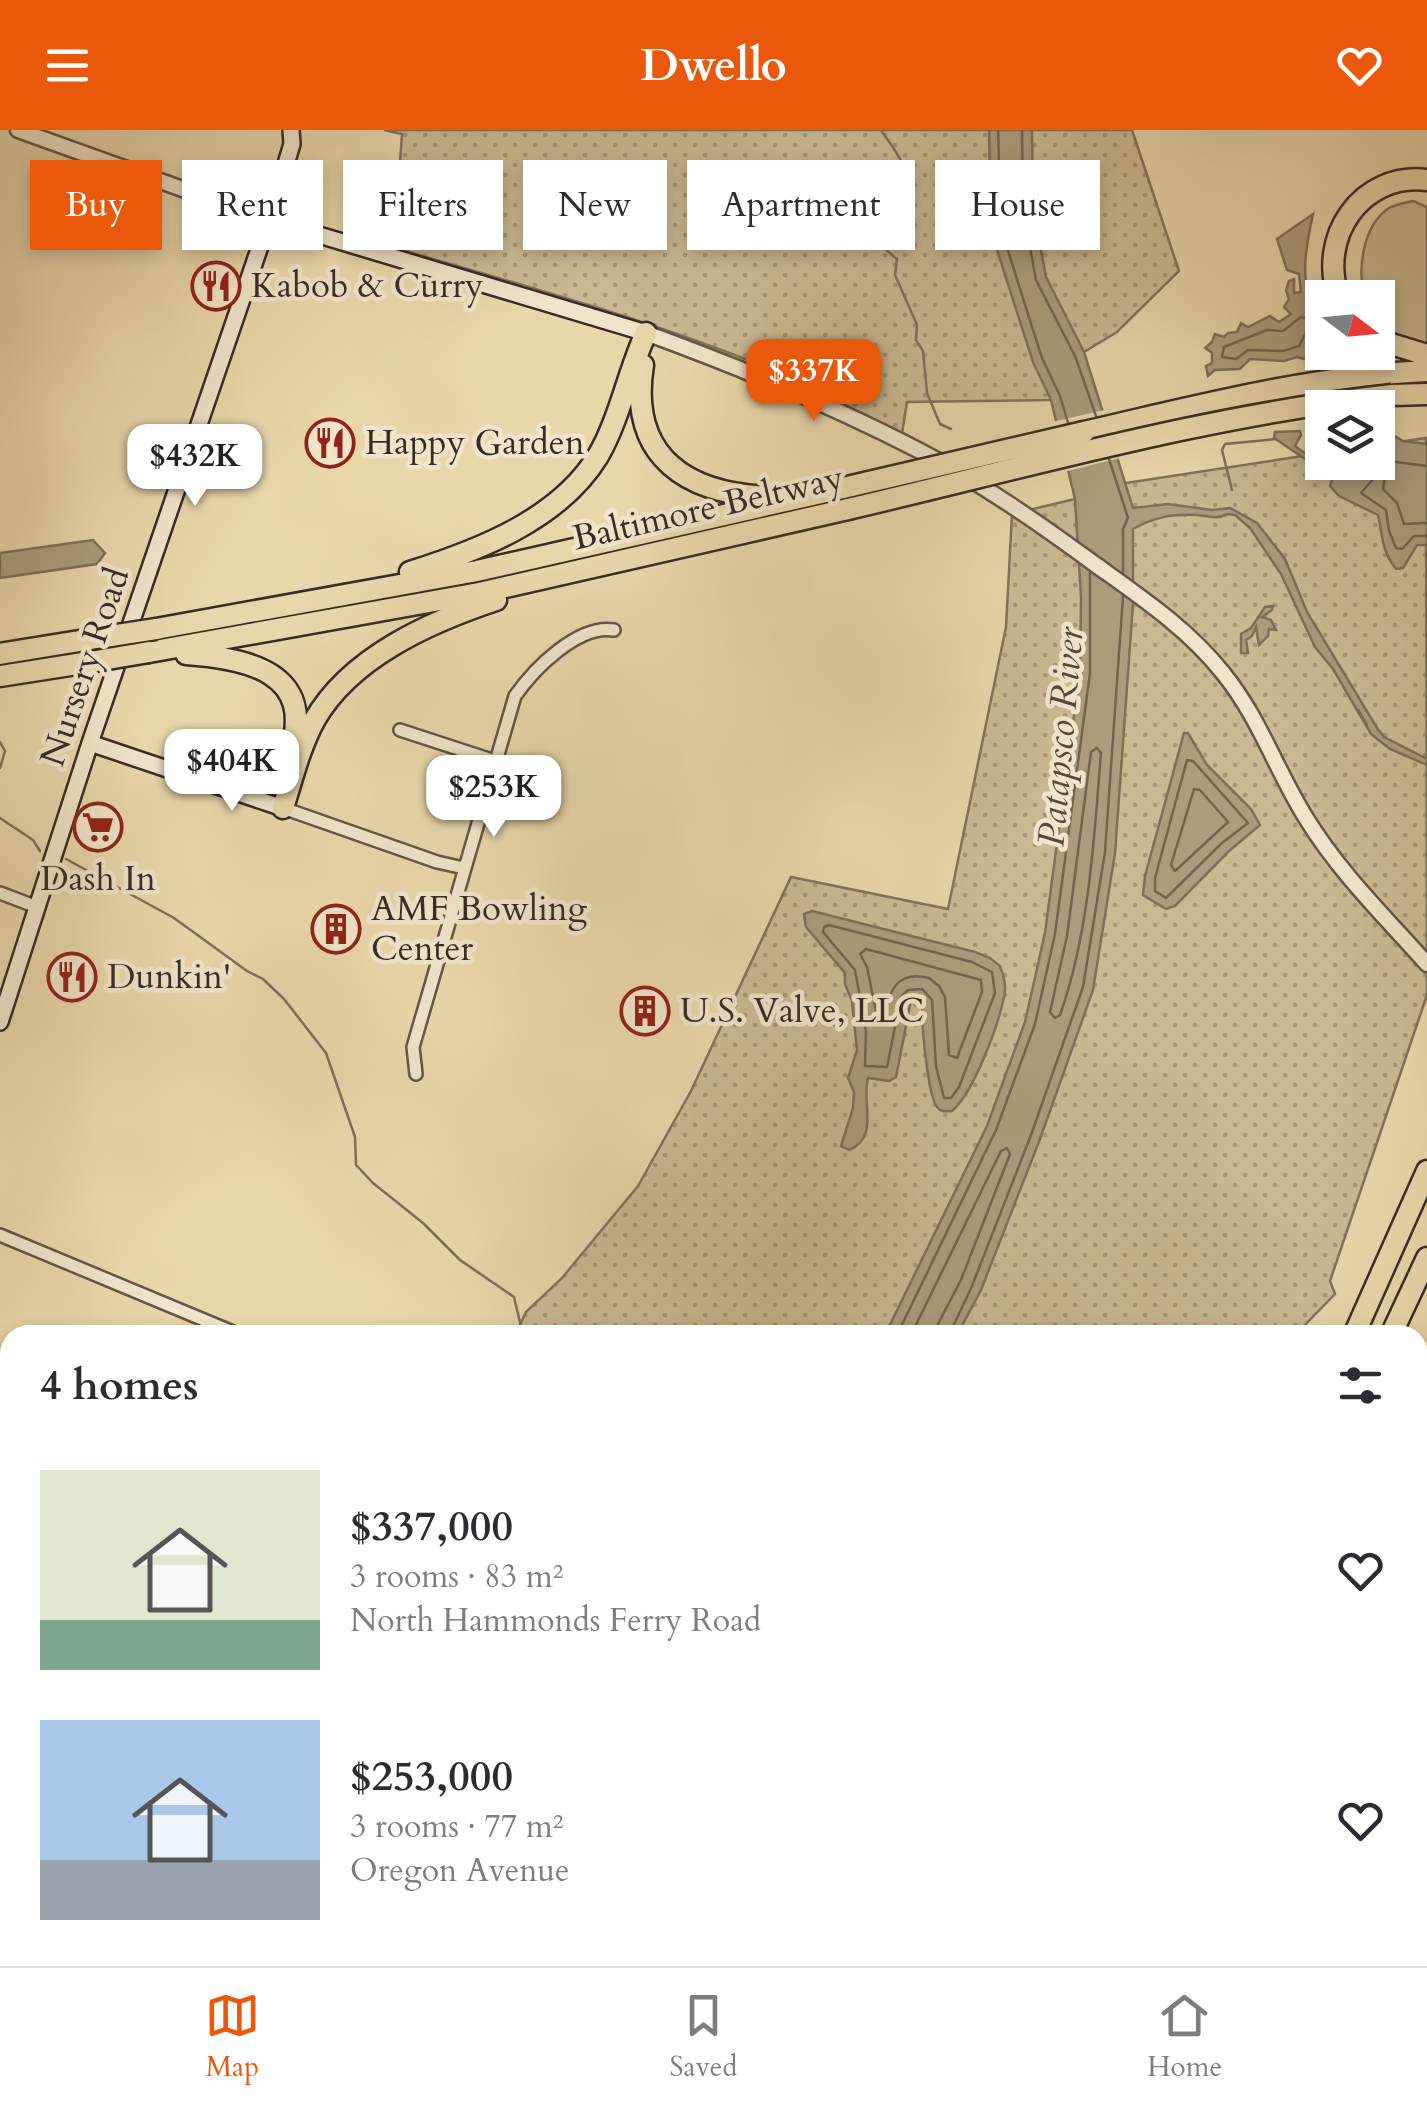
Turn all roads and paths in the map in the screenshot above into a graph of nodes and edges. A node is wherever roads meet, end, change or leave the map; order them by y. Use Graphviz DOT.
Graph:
graph roads {
  1 [pos="18,130"];
  2 [pos="290,130"];
  3 [pos="287,160"];
  4 [pos="1427,180"];
  5 [pos="182,189"];
  6 [pos="323,236"];
  7 [pos="259,250"];
  8 [pos="1334,280"];
  9 [pos="646,333"];
  10 [pos="1395,345"];
  11 [pos="1427,355"];
  12 [pos="1427,371"];
  13 [pos="1427,394"];
  14 [pos="822,494"];
  15 [pos="846,499"];
  16 [pos="623,562"];
  17 [pos="319,601"];
  18 [pos="614,630"];
  19 [pos="149,652"];
  20 [pos="0,654"];
  21 [pos="0,676"];
  22 [pos="400,730"];
  23 [pos="293,742"];
  24 [pos="90,743"];
  25 [pos="496,761"];
  26 [pos="195,778"];
  27 [pos="278,806"];
  28 [pos="464,868"];
  29 [pos="0,892"];
  30 [pos="38,907"];
  31 [pos="1427,964"];
  32 [pos="0,1022"];
  33 [pos="416,1074"];
  34 [pos="1427,1172"];
  35 [pos="0,1235"];
  36 [pos="1427,1258"];
  37 [pos="216,1325"];
  38 [pos="1358,1325"];
  39 [pos="1396,1325"];
  1 -- 5 [label="street"];
  2 -- 3 [label="main road, Nursery Road"];
  4 -- 8 [label="highway"];
  6 -- 9 [label="main road"];
  7 -- 24 [label="main road, Nursery Road"];
  9 -- 14 [label="highway"];
  9 -- 17 [label="highway"];
  9 -- 31 [label="street"];
  10 -- 11 [label="highway"];
  12 -- 15 [label="highway, Baltimore Beltway, bridge"];
  13 -- 15 [label="highway, Baltimore Beltway, bridge"];
  14 -- 15 [label="highway, Baltimore Beltway"];
  14 -- 17 [label="highway, Baltimore Beltway"];
  15 -- 16 [label="highway, Baltimore Beltway"];
  16 -- 19 [label="highway, Baltimore Beltway"];
  16 -- 27 [label="highway"];
  17 -- 20 [label="highway, Baltimore Beltway, bridge"];
  18 -- 25 [label="street"];
  19 -- 21 [label="highway, Baltimore Beltway, bridge"];
  19 -- 23 [label="highway"];
  22 -- 25 [label="street"];
  23 -- 26 [label="highway"];
  23 -- 27 [label="highway"];
  24 -- 26 [label="main road"];
  24 -- 30 [label="main road, Nursery Road"];
  25 -- 28 [label="street"];
  26 -- 27 [label="main road"];
  27 -- 28 [label="street"];
  28 -- 33 [label="street"];
  29 -- 30 [label="street"];
  30 -- 32 [label="main road, Nursery Road"];
  34 -- 38 [label="highway"];
  35 -- 37 [label="street"];
  36 -- 39 [label="highway"];
}
